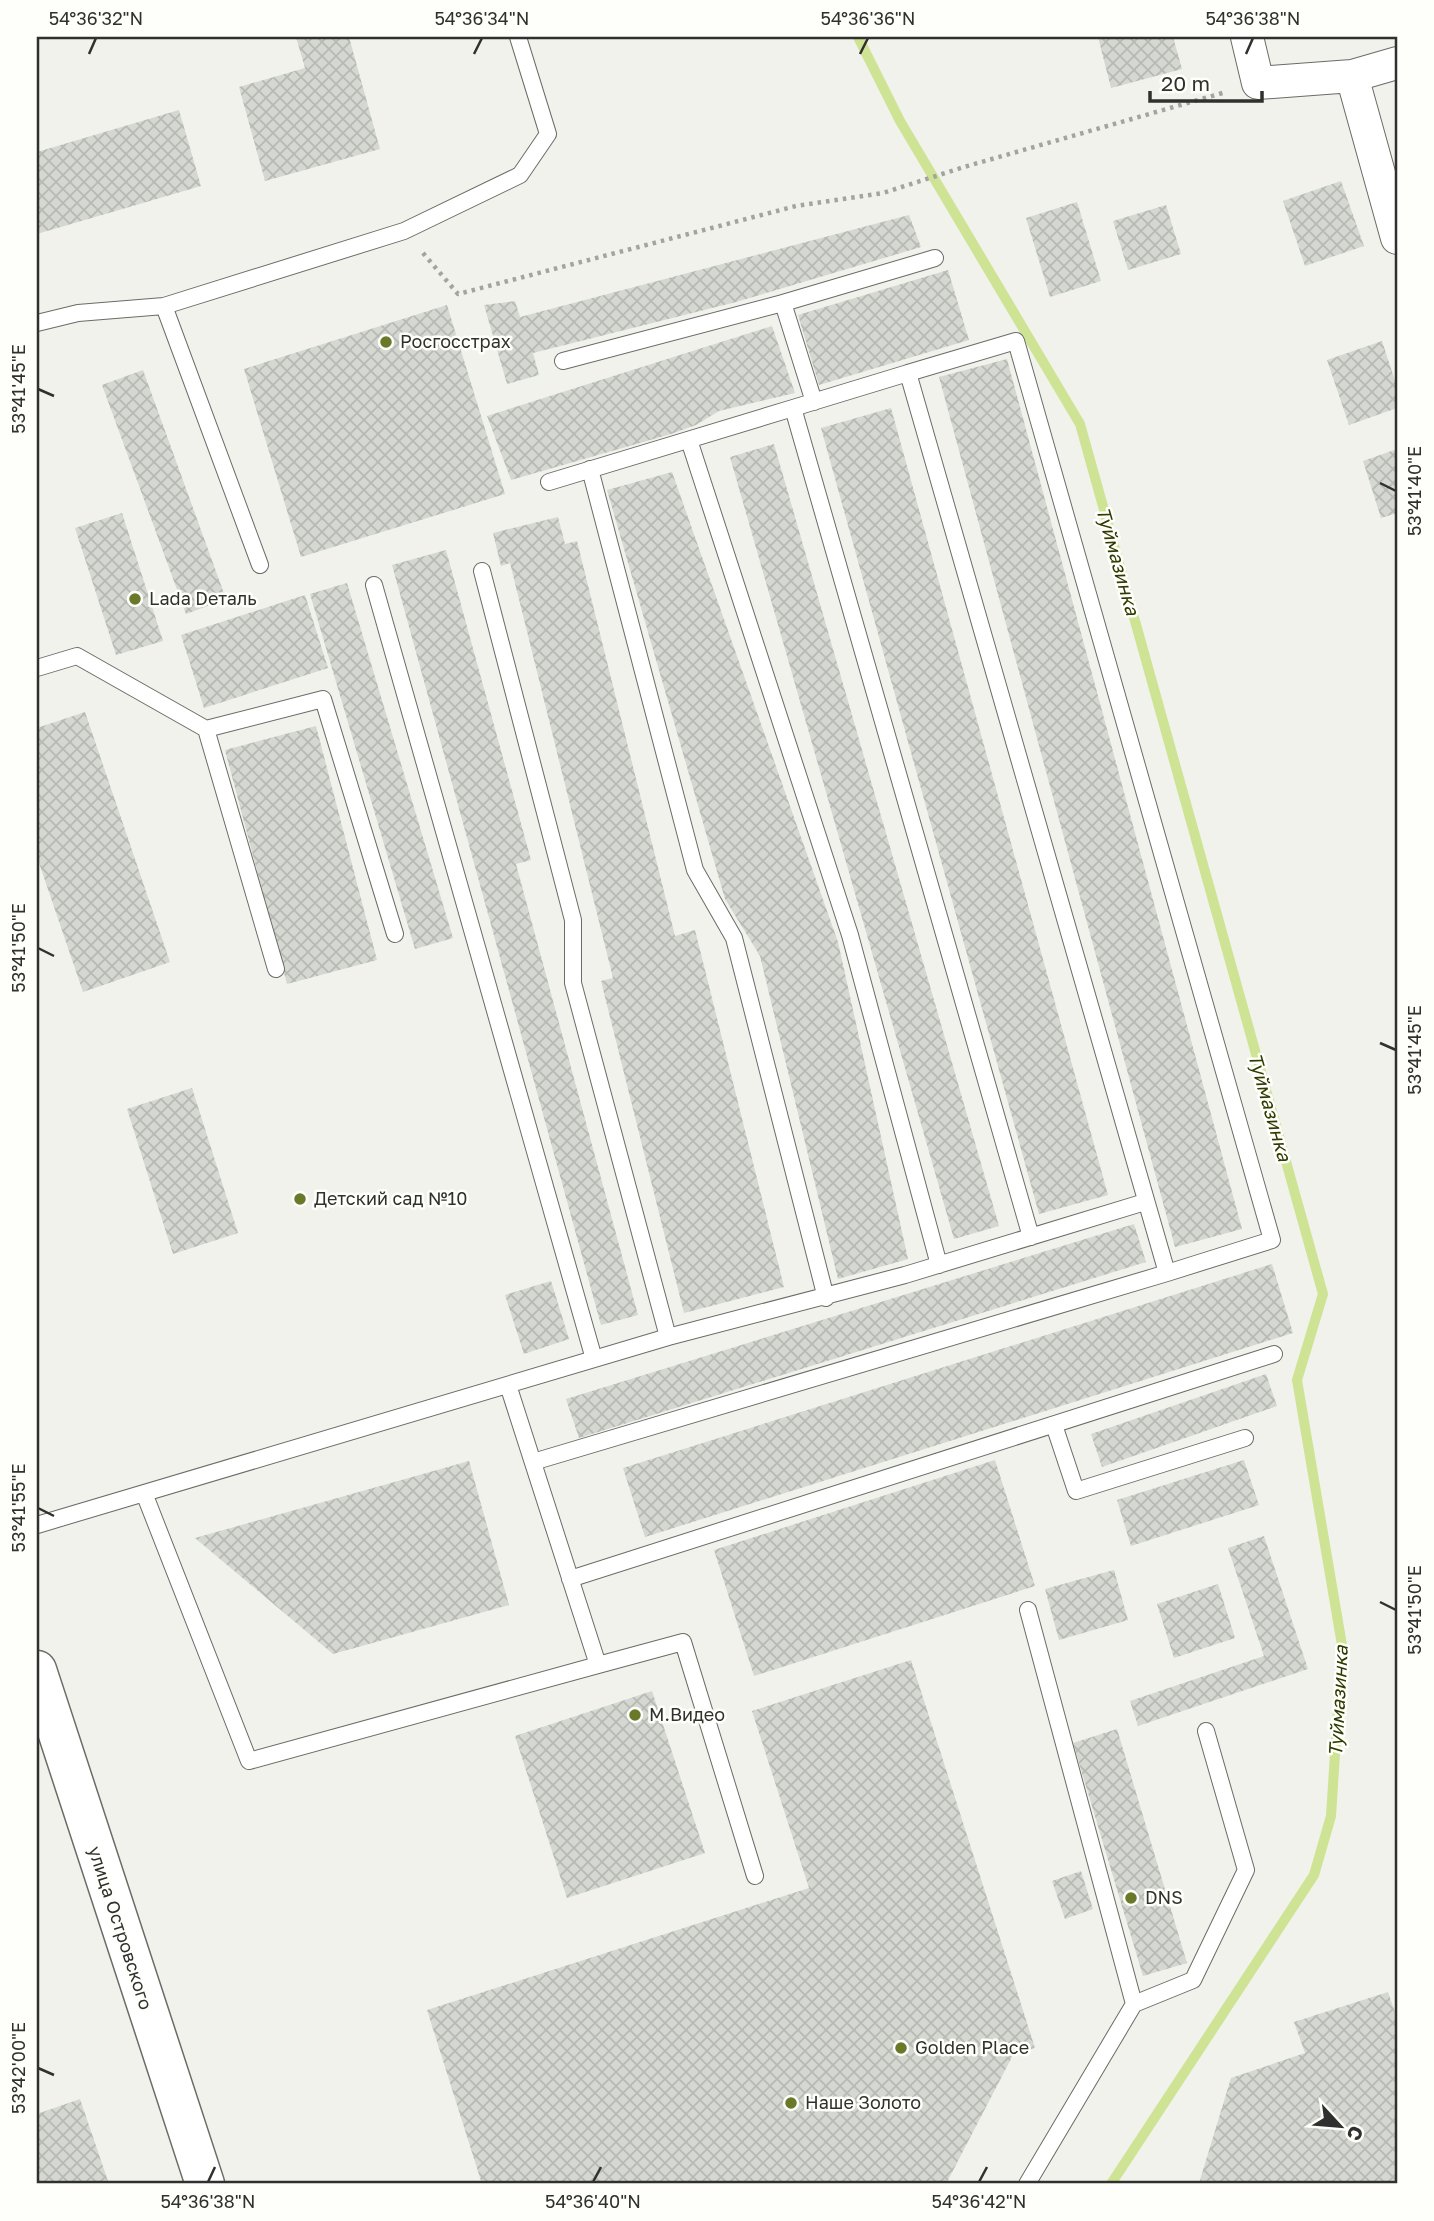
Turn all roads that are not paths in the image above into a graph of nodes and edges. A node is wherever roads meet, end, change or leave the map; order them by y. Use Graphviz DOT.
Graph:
graph roads {
  1 [pos="518,37"];
  2 [pos="1247,37"];
  3 [pos="1397,63"];
  4 [pos="1352,76"];
  5 [pos="1397,238"];
  6 [pos="935,258"];
  7 [pos="783,303"];
  8 [pos="164,306"];
  9 [pos="37,323"];
  10 [pos="563,361"];
  11 [pos="908,373"];
  12 [pos="814,402"];
  13 [pos="793,408"];
  14 [pos="689,440"];
  15 [pos="590,469"];
  16 [pos="549,482"];
  17 [pos="260,565"];
  18 [pos="482,571"];
  19 [pos="374,585"];
  20 [pos="37,668"];
  21 [pos="206,729"];
  22 [pos="395,934"];
  23 [pos="276,969"];
  24 [pos="1145,1202"];
  25 [pos="1031,1237"];
  26 [pos="939,1265"];
  27 [pos="1167,1273"];
  28 [pos="826,1297"];
  29 [pos="668,1337"];
  30 [pos="1274,1354"];
  31 [pos="594,1359"];
  32 [pos="508,1385"];
  33 [pos="1054,1425"];
  34 [pos="1245,1438"];
  35 [pos="533,1462"];
  36 [pos="144,1493"];
  37 [pos="37,1525"];
  38 [pos="570,1579"];
  39 [pos="1028,1609"];
  40 [pos="598,1665"];
  41 [pos="37,1670"];
  42 [pos="1206,1731"];
  43 [pos="755,1876"];
  44 [pos="1134,2004"];
  45 [pos="205,2184"];
  46 [pos="1027,2184"];
  1 -- 8 [label="lane"];
  2 -- 4 [label="street"];
  3 -- 4 [label="street"];
  4 -- 5 [label="street"];
  6 -- 7 [label="lane"];
  7 -- 10 [label="lane"];
  7 -- 12 [label="lane"];
  8 -- 9 [label="lane"];
  8 -- 17 [label="lane"];
  11 -- 12 [label="lane"];
  11 -- 24 [label="lane"];
  11 -- 27 [label="lane"];
  12 -- 13 [label="lane"];
  13 -- 14 [label="lane"];
  13 -- 25 [label="lane"];
  14 -- 15 [label="lane"];
  14 -- 26 [label="lane"];
  15 -- 16 [label="lane"];
  15 -- 28 [label="lane"];
  18 -- 29 [label="lane"];
  19 -- 31 [label="lane"];
  20 -- 21 [label="lane"];
  21 -- 22 [label="lane"];
  21 -- 23 [label="lane"];
  24 -- 25 [label="lane"];
  24 -- 27 [label="lane"];
  25 -- 26 [label="lane"];
  26 -- 28 [label="lane"];
  27 -- 35 [label="lane"];
  28 -- 29 [label="lane"];
  29 -- 31 [label="lane"];
  30 -- 33 [label="lane"];
  31 -- 32 [label="lane"];
  32 -- 35 [label="lane"];
  32 -- 36 [label="lane"];
  33 -- 34 [label="lane"];
  33 -- 38 [label="lane"];
  35 -- 38 [label="lane"];
  36 -- 37 [label="lane"];
  36 -- 40 [label="lane"];
  38 -- 40 [label="lane"];
  39 -- 44 [label="lane"];
  40 -- 43 [label="lane"];
  41 -- 45 [label="main road, улица Островского"];
  42 -- 44 [label="lane"];
  44 -- 46 [label="lane"];
}
